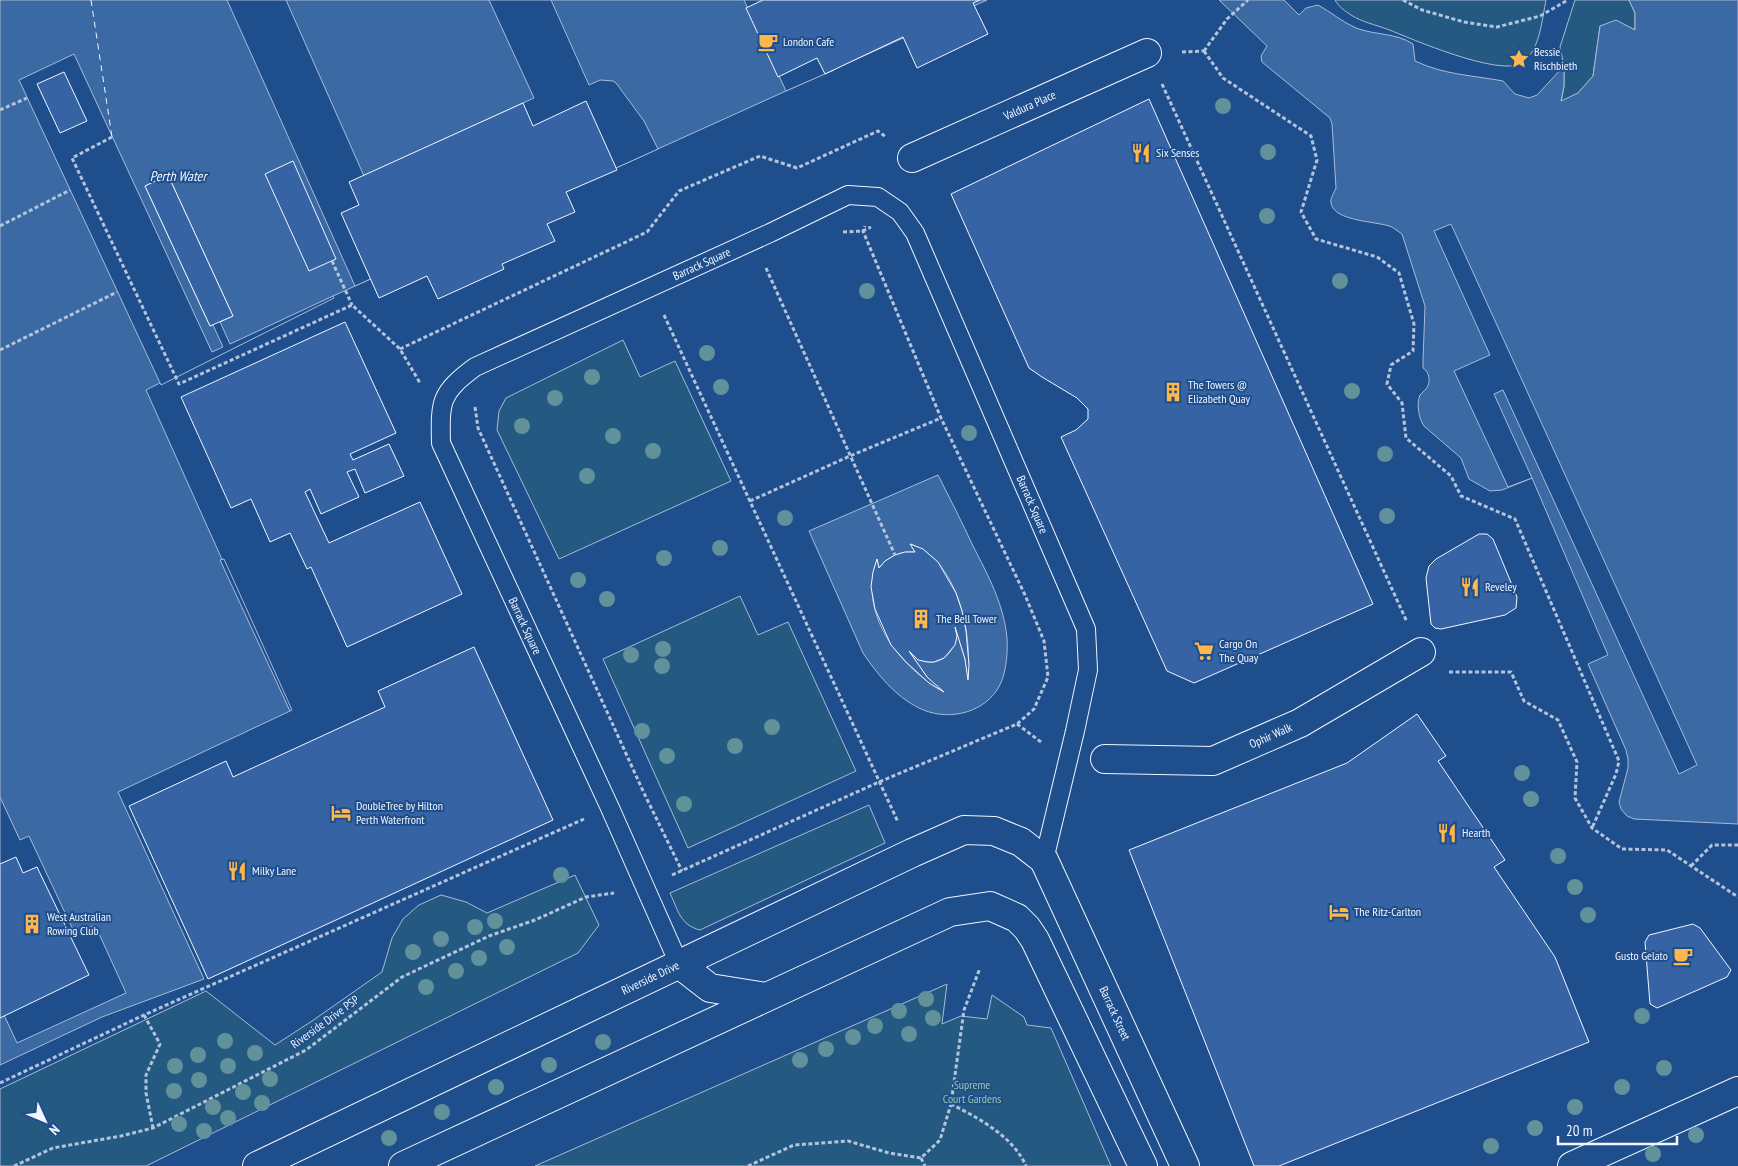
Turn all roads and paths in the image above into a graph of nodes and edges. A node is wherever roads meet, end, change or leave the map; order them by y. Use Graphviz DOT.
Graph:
graph roads {
  1 [pos="1248,0"];
  2 [pos="1403,0"];
  3 [pos="1568,0"];
  4 [pos="1148,53"];
  5 [pos="27,98"];
  6 [pos="0,110"];
  7 [pos="112,136"];
  8 [pos="912,158"];
  9 [pos="70,190"];
  10 [pos="878,197"];
  11 [pos="0,226"];
  12 [pos="332,261"];
  13 [pos="763,261"];
  14 [pos="117,292"];
  15 [pos="352,305"];
  16 [pos="660,307"];
  17 [pos="400,349"];
  18 [pos="0,350"];
  19 [pos="442,402"];
  20 [pos="475,406"];
  21 [pos="941,418"];
  22 [pos="850,456"];
  23 [pos="750,501"];
  24 [pos="894,555"];
  25 [pos="1421,652"];
  26 [pos="1016,724"];
  27 [pos="1041,742"];
  28 [pos="1105,759"];
  29 [pos="880,782"];
  30 [pos="643,791"];
  31 [pos="610,808"];
  32 [pos="900,826"];
  33 [pos="1592,828"];
  34 [pos="1738,845"];
  35 [pos="1044,860"];
  36 [pos="1690,866"];
  37 [pos="682,871"];
  38 [pos="646,887"];
  39 [pos="1738,897"];
  40 [pos="679,964"];
  41 [pos="980,968"];
  42 [pos="766,998"];
  43 [pos="144,1015"];
  44 [pos="0,1083"];
  45 [pos="1738,1091"];
  46 [pos="950,1104"];
  47 [pos="153,1128"];
  48 [pos="921,1158"];
  49 [pos="14,1166"];
  50 [pos="257,1166"];
  51 [pos="403,1166"];
  52 [pos="748,1166"];
  53 [pos="925,1166"];
  54 [pos="1026,1166"];
  55 [pos="1143,1166"];
  56 [pos="1185,1166"];
  57 [pos="1572,1166"];
  1 -- 33 [label="path"];
  2 -- 3 [label="path"];
  4 -- 8 [label="main road, Valdura Place"];
  4 -- 25 [label="path"];
  5 -- 6 [label="path"];
  7 -- 15 [label="path"];
  8 -- 17 [label="path"];
  9 -- 11 [label="path"];
  10 -- 19 [label="lane, Barrack Square"];
  10 -- 21 [label="path, Riverside Drive PSP"];
  10 -- 35 [label="lane, Barrack Square"];
  12 -- 15 [label="path"];
  13 -- 22 [label="path"];
  14 -- 18 [label="path"];
  15 -- 17 [label="path"];
  16 -- 23 [label="path"];
  17 -- 19 [label="path"];
  19 -- 31 [label="lane, Barrack Square"];
  20 -- 30 [label="path"];
  21 -- 22 [label="path"];
  21 -- 26 [label="path, Riverside Drive PSP"];
  22 -- 23 [label="path"];
  22 -- 24 [label="path"];
  23 -- 29 [label="path"];
  25 -- 28 [label="main road, Ophir Walk"];
  25 -- 33 [label="path"];
  26 -- 27 [label="path"];
  26 -- 29 [label="path, Riverside Drive PSP"];
  29 -- 32 [label="path"];
  29 -- 37 [label="path, Riverside Drive PSP"];
  30 -- 31 [label="path"];
  30 -- 37 [label="path"];
  31 -- 38 [label="lane, Barrack Square"];
  31 -- 43 [label="path"];
  33 -- 36 [label="path"];
  34 -- 36 [label="path"];
  35 -- 40 [label="main road, Riverside Drive"];
  35 -- 56 [label="main road, Barrack Street"];
  36 -- 39 [label="path"];
  37 -- 38 [label="path, Riverside Drive PSP"];
  38 -- 40 [label="lane, Barrack Square"];
  38 -- 47 [label="path, Riverside Drive PSP"];
  40 -- 42 [label="main road"];
  40 -- 50 [label="main road, Riverside Drive"];
  41 -- 46 [label="path"];
  42 -- 51 [label="main road"];
  42 -- 55 [label="main road"];
  43 -- 44 [label="path"];
  43 -- 47 [label="path"];
  45 -- 57 [label="main road"];
  46 -- 48 [label="path"];
  46 -- 54 [label="path"];
  47 -- 49 [label="path, Riverside Drive PSP"];
  48 -- 52 [label="path"];
  48 -- 53 [label="path"];
}
